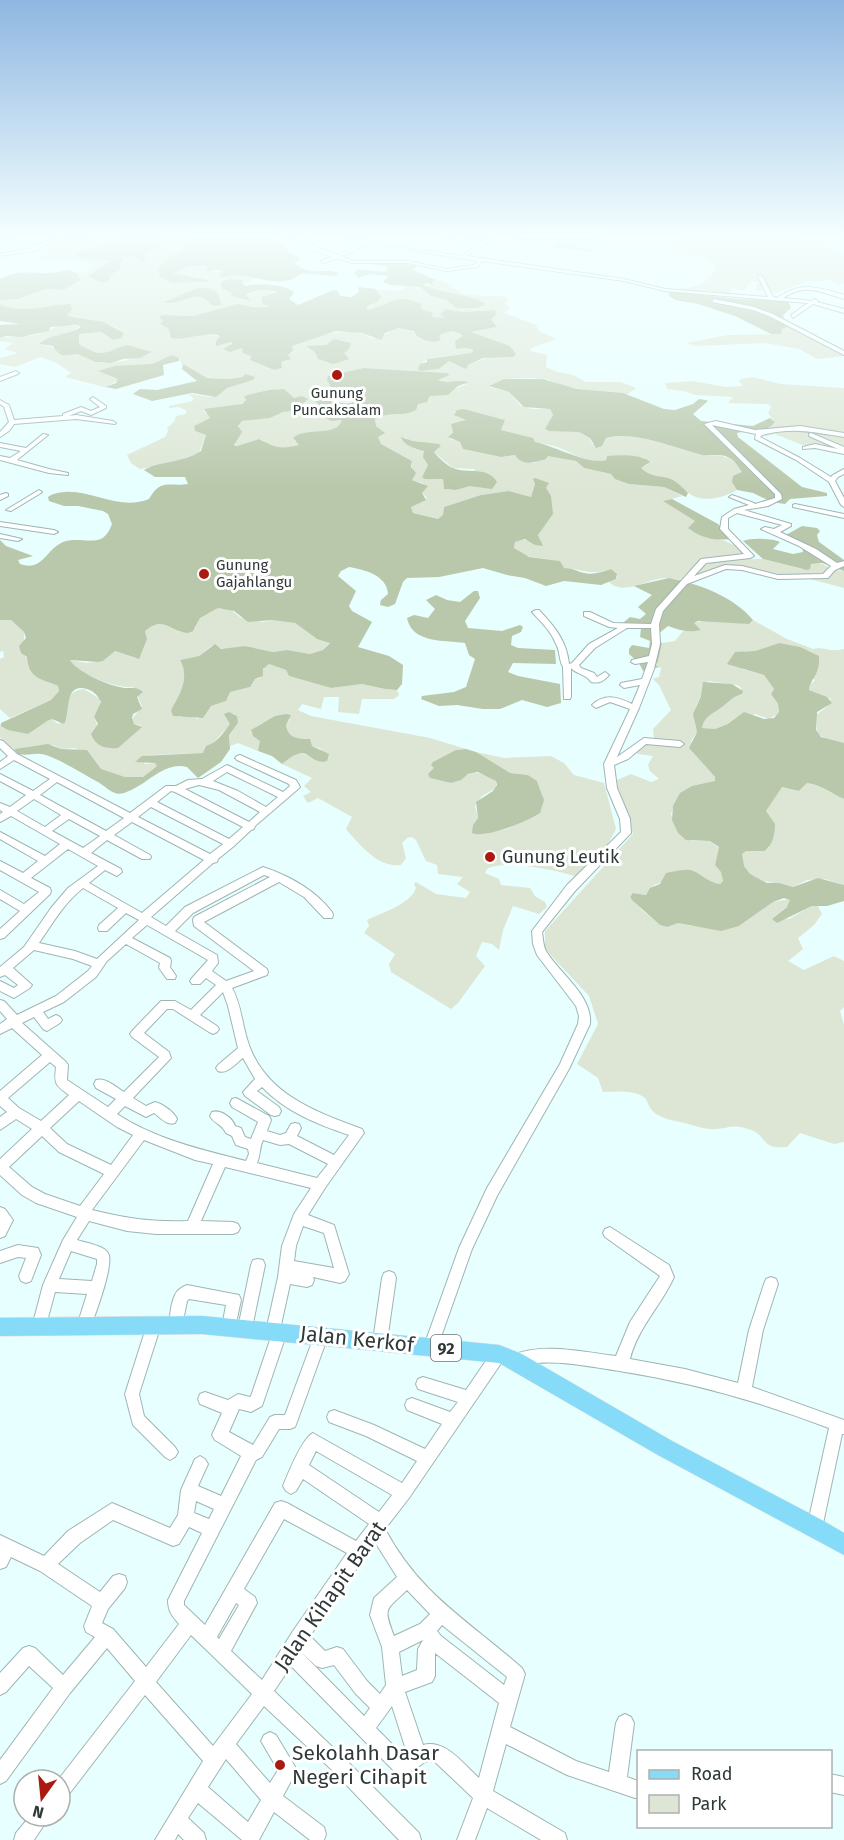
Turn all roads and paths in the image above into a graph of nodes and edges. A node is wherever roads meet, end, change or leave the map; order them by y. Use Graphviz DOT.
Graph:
graph roads {
  1 [pos="778,320"];
  2 [pos="844,353"];
  3 [pos="16,373"];
  4 [pos="0,379"];
  5 [pos="93,399"];
  6 [pos="0,402"];
  7 [pos="59,418"];
  8 [pos="86,418"];
  9 [pos="12,422"];
  10 [pos="113,423"];
  11 [pos="78,426"];
  12 [pos="794,428"];
  13 [pos="770,430"];
  14 [pos="828,433"];
  15 [pos="0,435"];
  16 [pos="45,435"];
  17 [pos="844,435"];
  18 [pos="844,440"];
  19 [pos="0,445"];
  20 [pos="805,448"];
  21 [pos="27,450"];
  22 [pos="844,451"];
  23 [pos="0,458"];
  24 [pos="10,460"];
  25 [pos="0,466"];
  26 [pos="844,471"];
  27 [pos="66,474"];
  28 [pos="832,481"];
  29 [pos="39,492"];
  30 [pos="732,497"];
  31 [pos="844,505"];
  32 [pos="755,506"];
  33 [pos="795,506"];
  34 [pos="0,507"];
  35 [pos="735,510"];
  36 [pos="844,516"];
  37 [pos="0,524"];
  38 [pos="765,529"];
  39 [pos="776,531"];
  40 [pos="54,532"];
  41 [pos="0,536"];
  42 [pos="18,539"];
  43 [pos="840,565"];
  44 [pos="684,582"];
  45 [pos="536,612"];
  46 [pos="587,614"];
  47 [pos="656,626"];
  48 [pos="624,627"];
  49 [pos="653,658"];
  50 [pos="635,662"];
  51 [pos="571,666"];
  52 [pos="605,675"];
  53 [pos="645,681"];
  54 [pos="624,685"];
  55 [pos="567,697"];
  56 [pos="596,705"];
  57 [pos="636,708"];
  58 [pos="0,743"];
  59 [pos="680,744"];
  60 [pos="14,756"];
  61 [pos="240,758"];
  62 [pos="609,764"];
  63 [pos="0,766"];
  64 [pos="0,777"];
  65 [pos="57,778"];
  66 [pos="207,781"];
  67 [pos="177,789"];
  68 [pos="33,794"];
  69 [pos="284,796"];
  70 [pos="150,802"];
  71 [pos="0,806"];
  72 [pos="10,812"];
  73 [pos="267,812"];
  74 [pos="69,814"];
  75 [pos="130,817"];
  76 [pos="0,819"];
  77 [pos="251,827"];
  78 [pos="46,831"];
  79 [pos="0,835"];
  80 [pos="108,836"];
  81 [pos="68,844"];
  82 [pos="231,844"];
  83 [pos="84,853"];
  84 [pos="146,857"];
  85 [pos="213,860"];
  86 [pos="46,861"];
  87 [pos="0,865"];
  88 [pos="105,865"];
  89 [pos="117,872"];
  90 [pos="279,877"];
  91 [pos="24,878"];
  92 [pos="82,883"];
  93 [pos="0,894"];
  94 [pos="126,907"];
  95 [pos="25,909"];
  96 [pos="328,915"];
  97 [pos="146,918"];
  98 [pos="103,928"];
  99 [pos="168,931"];
  100 [pos="0,935"];
  101 [pos="124,939"];
  102 [pos="32,945"];
  103 [pos="99,964"];
  104 [pos="3,971"];
  105 [pos="171,976"];
  106 [pos="0,985"];
  107 [pos="225,987"];
  108 [pos="0,1004"];
  109 [pos="36,1011"];
  110 [pos="193,1015"];
  111 [pos="14,1020"];
  112 [pos="56,1020"];
  113 [pos="0,1029"];
  114 [pos="213,1029"];
  115 [pos="245,1049"];
  116 [pos="50,1055"];
  117 [pos="222,1068"];
  118 [pos="261,1080"];
  119 [pos="100,1084"];
  120 [pos="78,1094"];
  121 [pos="123,1099"];
  122 [pos="236,1103"];
  123 [pos="15,1112"];
  124 [pos="275,1112"];
  125 [pos="109,1114"];
  126 [pos="216,1116"];
  127 [pos="171,1119"];
  128 [pos="0,1125"];
  129 [pos="42,1128"];
  130 [pos="141,1134"];
  131 [pos="256,1140"];
  132 [pos="221,1161"];
  133 [pos="336,1162"];
  134 [pos="250,1166"];
  135 [pos="0,1167"];
  136 [pos="113,1172"];
  137 [pos="320,1184"];
  138 [pos="0,1213"];
  139 [pos="85,1213"];
  140 [pos="299,1218"];
  141 [pos="192,1227"];
  142 [pos="233,1228"];
  143 [pos="0,1232"];
  144 [pos="610,1233"];
  145 [pos="68,1244"];
  146 [pos="0,1257"];
  147 [pos="258,1265"];
  148 [pos="286,1271"];
  149 [pos="26,1276"];
  150 [pos="389,1278"];
  151 [pos="307,1280"];
  152 [pos="771,1284"];
  153 [pos="50,1285"];
  154 [pos="96,1288"];
  155 [pos="84,1326"];
  156 [pos="176,1326"];
  157 [pos="0,1327"];
  158 [pos="39,1327"];
  159 [pos="153,1328"];
  160 [pos="237,1328"];
  161 [pos="277,1331"];
  162 [pos="321,1336"];
  163 [pos="380,1341"];
  164 [pos="431,1346"];
  165 [pos="507,1358"];
  166 [pos="622,1364"];
  167 [pos="423,1384"];
  168 [pos="744,1392"];
  169 [pos="469,1398"];
  170 [pos="205,1399"];
  171 [pos="412,1406"];
  172 [pos="231,1409"];
  173 [pos="334,1417"];
  174 [pos="454,1420"];
  175 [pos="841,1426"];
  176 [pos="170,1452"];
  177 [pos="251,1453"];
  178 [pos="427,1458"];
  179 [pos="200,1464"];
  180 [pos="298,1467"];
  181 [pos="291,1486"];
  182 [pos="189,1490"];
  183 [pos="404,1493"];
  184 [pos="225,1506"];
  185 [pos="186,1517"];
  186 [pos="378,1525"];
  187 [pos="815,1527"];
  188 [pos="212,1529"];
  189 [pos="844,1545"];
  190 [pos="3,1550"];
  191 [pos="359,1551"];
  192 [pos="46,1566"];
  193 [pos="408,1578"];
  194 [pos="119,1582"];
  195 [pos="233,1590"];
  196 [pos="102,1603"];
  197 [pos="441,1614"];
  198 [pos="190,1623"];
  199 [pos="107,1635"];
  200 [pos="430,1636"];
  201 [pos="206,1639"];
  202 [pos="294,1644"];
  203 [pos="390,1647"];
  204 [pos="221,1652"];
  205 [pos="145,1682"];
  206 [pos="0,1686"];
  207 [pos="64,1687"];
  208 [pos="395,1687"];
  209 [pos="263,1693"];
  210 [pos="510,1700"];
  211 [pos="380,1706"];
  212 [pos="625,1723"];
  213 [pos="365,1729"];
  214 [pos="501,1732"];
  215 [pos="270,1742"];
  216 [pos="225,1745"];
  217 [pos="417,1756"];
  218 [pos="214,1760"];
  219 [pos="0,1775"];
  220 [pos="72,1776"];
  221 [pos="617,1782"];
  222 [pos="196,1789"];
  223 [pos="635,1789"];
  224 [pos="483,1795"];
  225 [pos="273,1800"];
  226 [pos="177,1819"];
  227 [pos="317,1834"];
  228 [pos="164,1840"];
  229 [pos="198,1840"];
  230 [pos="412,1840"];
  231 [pos="466,1840"];
  232 [pos="558,1840"];
  1 -- 2 [label="street"];
  3 -- 4 [label="street"];
  5 -- 7 [label="street"];
  6 -- 9 [label="street"];
  7 -- 8 [label="street"];
  7 -- 9 [label="street"];
  8 -- 10 [label="street"];
  8 -- 11 [label="street"];
  9 -- 15 [label="street"];
  12 -- 13 [label="street"];
  12 -- 14 [label="street"];
  12 -- 22 [label="street"];
  13 -- 28 [label="street"];
  13 -- 32 [label="street"];
  14 -- 17 [label="street"];
  14 -- 18 [label="street"];
  16 -- 21 [label="street"];
  19 -- 21 [label="street"];
  20 -- 22 [label="street"];
  21 -- 24 [label="street"];
  23 -- 24 [label="street"];
  24 -- 25 [label="street"];
  24 -- 27 [label="street"];
  26 -- 28 [label="street"];
  28 -- 31 [label="street"];
  29 -- 34 [label="street"];
  30 -- 32 [label="street"];
  32 -- 35 [label="street"];
  33 -- 36 [label="street"];
  35 -- 39 [label="street"];
  35 -- 44 [label="street"];
  37 -- 40 [label="street"];
  38 -- 39 [label="street"];
  39 -- 43 [label="street"];
  41 -- 42 [label="street"];
  43 -- 44 [label="street"];
  44 -- 47 [label="street"];
  45 -- 51 [label="street"];
  46 -- 48 [label="street"];
  47 -- 48 [label="street"];
  47 -- 49 [label="street"];
  48 -- 51 [label="street"];
  49 -- 50 [label="street"];
  49 -- 53 [label="street"];
  51 -- 52 [label="street"];
  51 -- 55 [label="street"];
  53 -- 54 [label="street"];
  53 -- 57 [label="street"];
  56 -- 57 [label="street"];
  57 -- 62 [label="street"];
  58 -- 60 [label="street"];
  59 -- 62 [label="street"];
  60 -- 63 [label="street"];
  60 -- 65 [label="street"];
  61 -- 69 [label="street"];
  62 -- 164 [label="street"];
  64 -- 68 [label="street"];
  65 -- 68 [label="street"];
  65 -- 75 [label="street"];
  66 -- 67 [label="street"];
  66 -- 69 [label="street"];
  66 -- 73 [label="street"];
  67 -- 70 [label="street"];
  67 -- 77 [label="street"];
  68 -- 72 [label="street"];
  68 -- 74 [label="street"];
  69 -- 73 [label="street"];
  70 -- 75 [label="street"];
  70 -- 82 [label="street"];
  71 -- 72 [label="street"];
  72 -- 76 [label="street"];
  72 -- 78 [label="street"];
  73 -- 77 [label="street"];
  74 -- 78 [label="street"];
  74 -- 80 [label="street"];
  75 -- 80 [label="street"];
  75 -- 85 [label="street"];
  77 -- 82 [label="street"];
  78 -- 81 [label="street"];
  79 -- 86 [label="street"];
  80 -- 83 [label="street"];
  80 -- 84 [label="street"];
  81 -- 83 [label="street"];
  81 -- 86 [label="street"];
  82 -- 85 [label="street"];
  83 -- 88 [label="street"];
  85 -- 97 [label="street"];
  86 -- 91 [label="street"];
  87 -- 91 [label="street"];
  88 -- 89 [label="street"];
  88 -- 92 [label="street"];
  90 -- 96 [label="street"];
  90 -- 99 [label="street"];
  90 -- 107 [label="street"];
  91 -- 95 [label="street"];
  92 -- 94 [label="street"];
  92 -- 102 [label="street"];
  93 -- 95 [label="street"];
  94 -- 97 [label="street"];
  94 -- 98 [label="street"];
  95 -- 100 [label="street"];
  97 -- 99 [label="street"];
  97 -- 101 [label="street"];
  99 -- 107 [label="street"];
  101 -- 103 [label="street"];
  101 -- 105 [label="street"];
  102 -- 103 [label="street"];
  102 -- 104 [label="street"];
  103 -- 109 [label="street"];
  104 -- 106 [label="street"];
  107 -- 110 [label="street"];
  107 -- 115 [label="street"];
  108 -- 111 [label="street"];
  109 -- 111 [label="street"];
  109 -- 112 [label="street"];
  110 -- 114 [label="street"];
  110 -- 121 [label="street"];
  111 -- 113 [label="street"];
  111 -- 116 [label="street"];
  115 -- 117 [label="street"];
  115 -- 118 [label="street"];
  116 -- 120 [label="street"];
  116 -- 123 [label="street"];
  118 -- 124 [label="street"];
  118 -- 133 [label="street"];
  119 -- 121 [label="street"];
  120 -- 125 [label="street"];
  120 -- 129 [label="street"];
  121 -- 125 [label="street"];
  121 -- 127 [label="street"];
  122 -- 131 [label="street"];
  123 -- 128 [label="street"];
  123 -- 129 [label="street"];
  125 -- 130 [label="street"];
  126 -- 131 [label="street"];
  129 -- 135 [label="street"];
  129 -- 136 [label="street"];
  130 -- 132 [label="street"];
  130 -- 136 [label="street"];
  131 -- 133 [label="street"];
  131 -- 134 [label="street"];
  132 -- 134 [label="street"];
  132 -- 141 [label="street"];
  133 -- 137 [label="street"];
  134 -- 137 [label="street"];
  135 -- 139 [label="street"];
  136 -- 139 [label="street"];
  137 -- 140 [label="street"];
  138 -- 143 [label="street"];
  139 -- 141 [label="street"];
  139 -- 145 [label="street"];
  140 -- 148 [label="street"];
  140 -- 148 [label="street"];
  141 -- 142 [label="street"];
  144 -- 166 [label="street"];
  145 -- 153 [label="street"];
  145 -- 154 [label="street"];
  146 -- 149 [label="street"];
  147 -- 160 [label="street"];
  148 -- 151 [label="street"];
  148 -- 161 [label="street"];
  150 -- 163 [label="street"];
  152 -- 168 [label="street"];
  153 -- 154 [label="street"];
  153 -- 158 [label="street"];
  154 -- 155 [label="street"];
  155 -- 158 [label="main road, Jalan Kerkof / 92"];
  155 -- 159 [label="main road, Jalan Kerkof / 92"];
  156 -- 159 [label="main road, Jalan Kerkof / 92"];
  156 -- 160 [label="main road, Jalan Kerkof / 92"];
  156 -- 160 [label="street"];
  157 -- 158 [label="main road, Jalan Kerkof / 92"];
  159 -- 176 [label="street"];
  160 -- 161 [label="main road, Jalan Kerkof / 92"];
  161 -- 162 [label="main road, Jalan Kerkof / 92"];
  161 -- 172 [label="street"];
  162 -- 163 [label="main road, Jalan Kerkof / 92"];
  162 -- 177 [label="street"];
  163 -- 164 [label="main road, Jalan Kerkof / 92"];
  164 -- 165 [label="main road, Jalan Kerkof / 92"];
  165 -- 166 [label="street"];
  165 -- 169 [label="street, Jalan Kihapit Barat"];
  165 -- 187 [label="main road, Jalan Kerkof / 92"];
  166 -- 168 [label="street"];
  167 -- 169 [label="street"];
  168 -- 175 [label="street"];
  169 -- 174 [label="street, Jalan Kihapit Barat"];
  170 -- 172 [label="street"];
  171 -- 174 [label="street"];
  172 -- 177 [label="street"];
  173 -- 178 [label="street"];
  174 -- 178 [label="street, Jalan Kihapit Barat"];
  175 -- 187 [label="street"];
  177 -- 184 [label="street"];
  178 -- 183 [label="street, Jalan Kihapit Barat"];
  179 -- 182 [label="street"];
  180 -- 181 [label="street"];
  180 -- 183 [label="street"];
  180 -- 186 [label="street"];
  182 -- 184 [label="street"];
  182 -- 185 [label="street"];
  183 -- 186 [label="street, Jalan Kihapit Barat"];
  184 -- 188 [label="street"];
  185 -- 188 [label="street"];
  185 -- 192 [label="street"];
  186 -- 191 [label="street, Jalan Kihapit Barat"];
  186 -- 193 [label="street"];
  187 -- 189 [label="main road, Jalan Kerkof / 92"];
  188 -- 198 [label="street"];
  190 -- 192 [label="street"];
  191 -- 195 [label="street"];
  191 -- 202 [label="street, Jalan Kihapit Barat"];
  192 -- 196 [label="street"];
  193 -- 197 [label="street"];
  193 -- 203 [label="street"];
  194 -- 196 [label="street"];
  195 -- 201 [label="street"];
  195 -- 204 [label="street"];
  196 -- 199 [label="street"];
  197 -- 200 [label="street"];
  197 -- 210 [label="street"];
  198 -- 201 [label="street"];
  198 -- 205 [label="street"];
  199 -- 205 [label="street"];
  199 -- 207 [label="street"];
  200 -- 203 [label="street"];
  200 -- 208 [label="street"];
  200 -- 210 [label="street"];
  201 -- 204 [label="street"];
  202 -- 209 [label="street, Jalan Kihapit Barat"];
  202 -- 211 [label="street"];
  202 -- 213 [label="street"];
  203 -- 208 [label="street"];
  204 -- 209 [label="street"];
  205 -- 218 [label="street"];
  205 -- 220 [label="street"];
  206 -- 207 [label="street"];
  207 -- 219 [label="street"];
  208 -- 211 [label="street"];
  208 -- 217 [label="street"];
  209 -- 216 [label="street, Jalan Kihapit Barat"];
  209 -- 230 [label="street"];
  210 -- 214 [label="street"];
  211 -- 213 [label="street"];
  212 -- 221 [label="street"];
  213 -- 217 [label="street"];
  214 -- 221 [label="street"];
  214 -- 224 [label="street"];
  215 -- 225 [label="street"];
  216 -- 218 [label="street, Jalan Kihapit Barat"];
  216 -- 225 [label="street"];
  217 -- 224 [label="street"];
  218 -- 222 [label="street, Jalan Kihapit Barat"];
  221 -- 223 [label="street"];
  222 -- 225 [label="street"];
  222 -- 226 [label="street, Jalan Kihapit Barat"];
  224 -- 231 [label="street"];
  224 -- 232 [label="street"];
  225 -- 227 [label="street"];
  226 -- 228 [label="street, Jalan Kihapit Barat"];
  226 -- 229 [label="street"];
}
